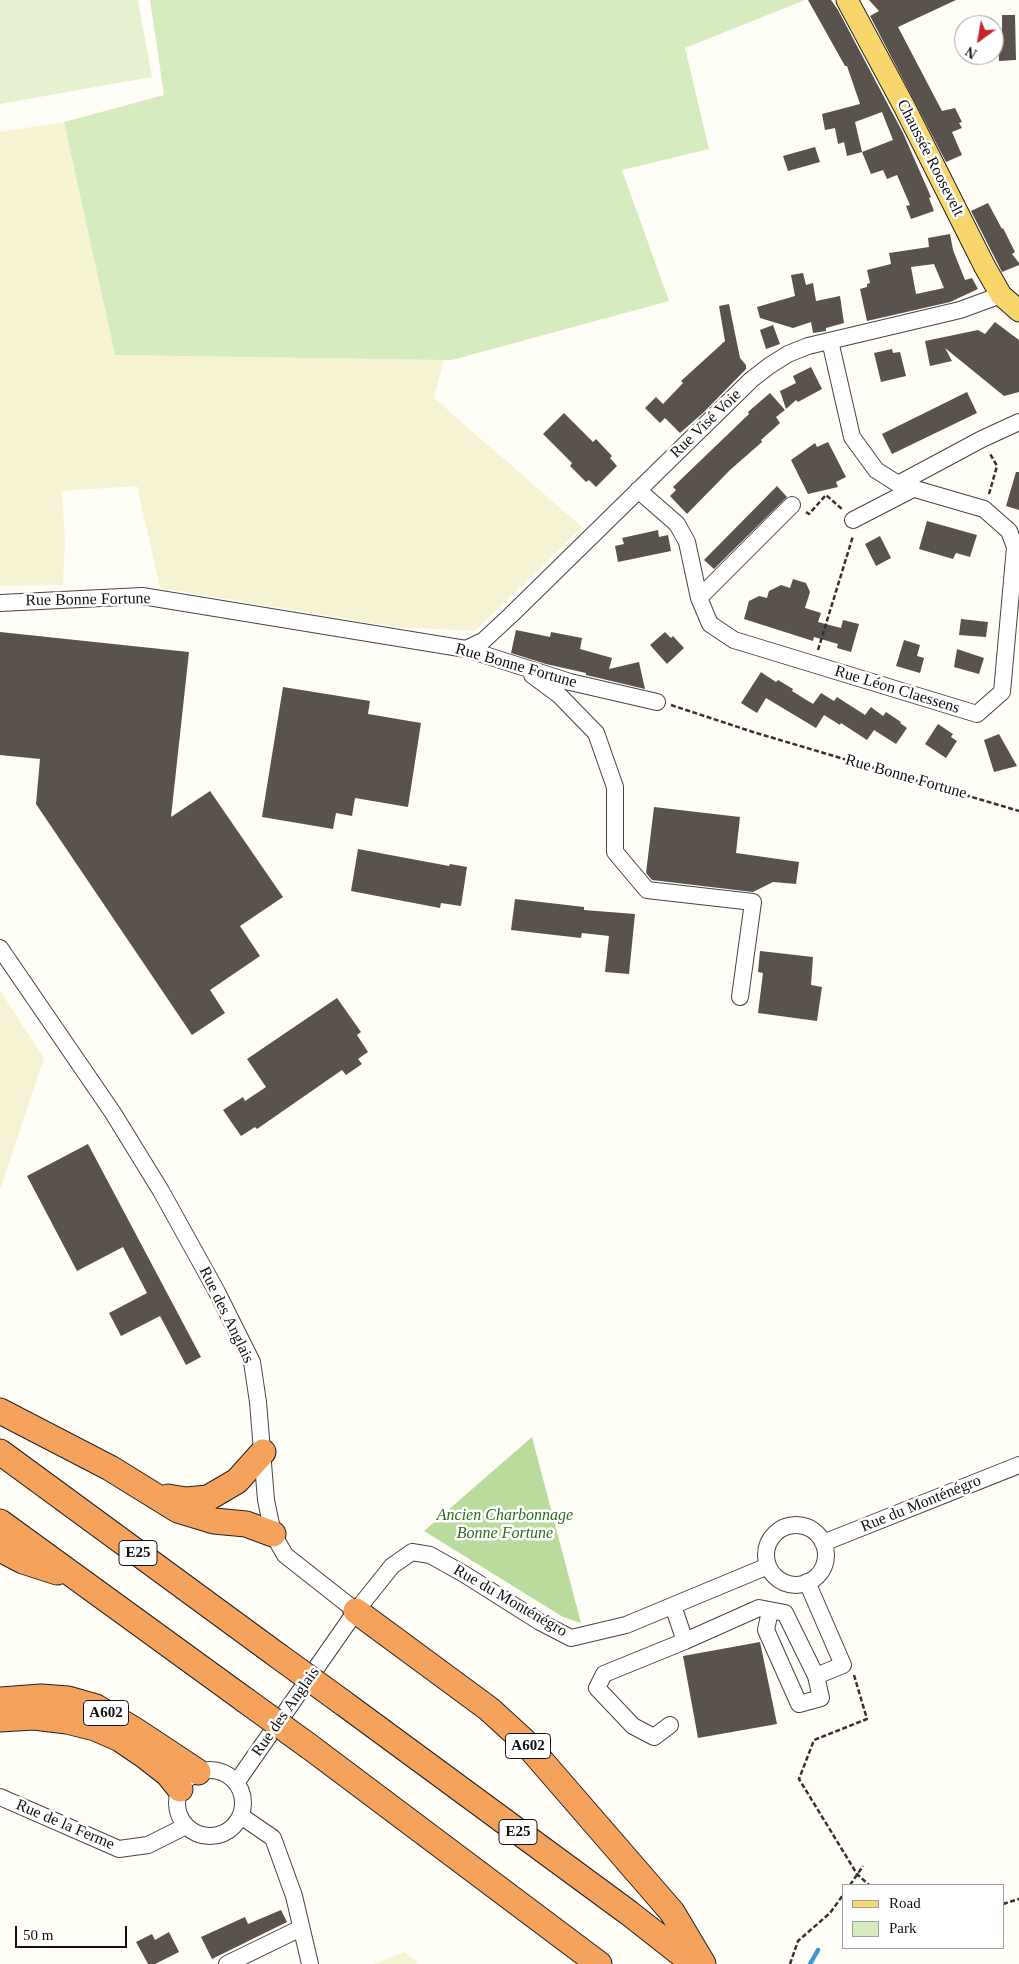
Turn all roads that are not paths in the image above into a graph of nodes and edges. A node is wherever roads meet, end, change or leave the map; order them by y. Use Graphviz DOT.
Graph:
graph roads {
  1 [pos="847,0"];
  2 [pos="1001,296"];
  3 [pos="1019,311"];
  4 [pos="830,341"];
  5 [pos="1019,422"];
  6 [pos="905,486"];
  7 [pos="638,490"];
  8 [pos="792,505"];
  9 [pos="853,520"];
  10 [pos="699,598"];
  11 [pos="0,603"];
  12 [pos="466,649"];
  13 [pos="524,669"];
  14 [pos="657,702"];
  15 [pos="0,948"];
  16 [pos="740,997"];
  17 [pos="0,1411"];
  18 [pos="0,1452"];
  19 [pos="263,1452"];
  20 [pos="1019,1465"];
  21 [pos="155,1495"];
  22 [pos="0,1522"];
  23 [pos="274,1534"];
  24 [pos="824,1543"];
  25 [pos="0,1549"];
  26 [pos="768,1566"];
  27 [pos="79,1579"];
  28 [pos="807,1582"];
  29 [pos="673,1606"];
  30 [pos="770,1610"];
  31 [pos="356,1611"];
  32 [pos="686,1641"];
  33 [pos="816,1676"];
  34 [pos="0,1700"];
  35 [pos="0,1719"];
  36 [pos="670,1725"];
  37 [pos="198,1772"];
  38 [pos="236,1783"];
  39 [pos="180,1789"];
  40 [pos="0,1797"];
  41 [pos="241,1816"];
  42 [pos="186,1826"];
  43 [pos="301,1928"];
  44 [pos="227,1964"];
  45 [pos="310,1964"];
  46 [pos="599,1964"];
  47 [pos="694,1964"];
  48 [pos="703,1964"];
  1 -- 2 [label="main road, Chaussée Roosevelt"];
  2 -- 3 [label="main road, Chaussée Roosevelt"];
  2 -- 4 [label="street, Rue Visé Voie"];
  4 -- 6 [label="street, Rue Léon Claessens"];
  4 -- 7 [label="street, Rue Visé Voie"];
  5 -- 6 [label="street"];
  6 -- 9 [label="street"];
  6 -- 10 [label="street, Rue Léon Claessens"];
  7 -- 10 [label="street, Rue Léon Claessens"];
  7 -- 12 [label="street, Rue Visé Voie"];
  8 -- 10 [label="street"];
  11 -- 12 [label="street, Rue Bonne Fortune"];
  12 -- 13 [label="street, Rue Bonne Fortune"];
  13 -- 14 [label="street, Rue Bonne Fortune"];
  13 -- 16 [label="street"];
  15 -- 19 [label="street, Rue des Anglais"];
  17 -- 21 [label="highway"];
  18 -- 47 [label="highway, E25, bridge"];
  19 -- 21 [label="highway"];
  19 -- 23 [label="street, Rue des Anglais"];
  20 -- 24 [label="street, Rue du Monténégro"];
  21 -- 23 [label="highway"];
  22 -- 27 [label="highway"];
  23 -- 31 [label="street, Rue des Anglais"];
  24 -- 26 [label="street"];
  24 -- 28 [label="street"];
  25 -- 27 [label="highway"];
  26 -- 28 [label="street"];
  26 -- 29 [label="street, Rue du Monténégro"];
  27 -- 46 [label="highway, bridge"];
  28 -- 33 [label="street"];
  29 -- 31 [label="street, Rue du Monténégro"];
  29 -- 32 [label="street"];
  30 -- 32 [label="street"];
  30 -- 33 [label="street"];
  30 -- 33 [label="street"];
  31 -- 38 [label="street, Rue des Anglais"];
  31 -- 48 [label="highway, A602"];
  32 -- 36 [label="street"];
  34 -- 37 [label="highway, A602"];
  35 -- 39 [label="highway, A602"];
  37 -- 38 [label="street"];
  37 -- 39 [label="street"];
  38 -- 41 [label="street"];
  39 -- 42 [label="street"];
  40 -- 42 [label="street, Rue de la Ferme"];
  41 -- 42 [label="street"];
  41 -- 43 [label="street"];
  43 -- 44 [label="street"];
  43 -- 45 [label="street"];
}
